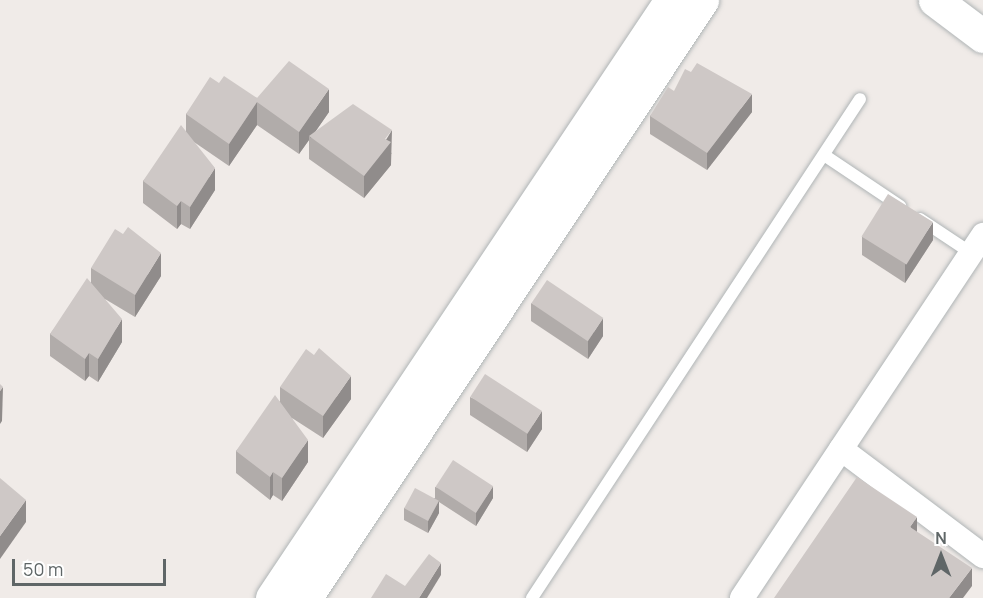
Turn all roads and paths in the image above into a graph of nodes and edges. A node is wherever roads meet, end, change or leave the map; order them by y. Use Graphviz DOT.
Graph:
graph roads {
  1 [pos="671,0"];
  2 [pos="702,0"];
  3 [pos="934,0"];
  4 [pos="983,36"];
  5 [pos="860,99"];
  6 [pos="824,155"];
  7 [pos="977,244"];
  8 [pos="841,449"];
  9 [pos="983,556"];
  10 [pos="272,598"];
  11 [pos="305,598"];
  12 [pos="532,598"];
  13 [pos="742,598"];
  1 -- 10 [label="main road"];
  2 -- 11 [label="main road"];
  3 -- 4 [label="main road"];
  5 -- 6 [label="lane"];
  6 -- 7 [label="lane"];
  6 -- 12 [label="lane"];
  7 -- 8 [label="street"];
  8 -- 9 [label="street"];
  8 -- 13 [label="street"];
}
